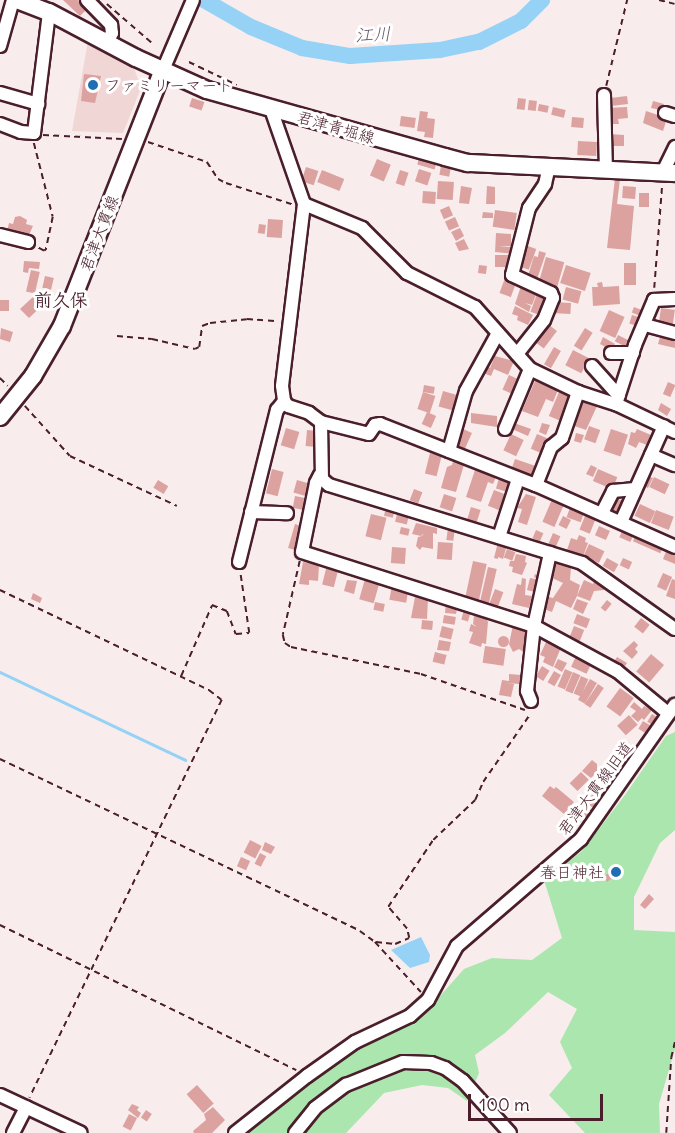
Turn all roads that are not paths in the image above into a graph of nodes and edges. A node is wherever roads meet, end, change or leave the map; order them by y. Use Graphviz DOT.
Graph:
graph roads {
  1 [pos="15,0"];
  2 [pos="87,0"];
  3 [pos="191,3"];
  4 [pos="50,12"];
  5 [pos="107,43"];
  6 [pos="0,46"];
  7 [pos="163,70"];
  8 [pos="0,93"];
  9 [pos="604,95"];
  10 [pos="38,104"];
  11 [pos="271,109"];
  12 [pos="0,124"];
  13 [pos="675,147"];
  14 [pos="549,166"];
  15 [pos="606,169"];
  16 [pos="669,173"];
  17 [pos="303,205"];
  18 [pos="0,235"];
  19 [pos="28,242"];
  20 [pos="675,299"];
  21 [pos="645,326"];
  22 [pos="498,333"];
  23 [pos="675,333"];
  24 [pos="611,352"];
  25 [pos="633,353"];
  26 [pos="517,354"];
  27 [pos="592,366"];
  28 [pos="530,369"];
  29 [pos="578,392"];
  30 [pos="618,400"];
  31 [pos="284,401"];
  32 [pos="0,417"];
  33 [pos="321,422"];
  34 [pos="505,429"];
  35 [pos="670,429"];
  36 [pos="449,451"];
  37 [pos="651,455"];
  38 [pos="675,465"];
  39 [pos="320,475"];
  40 [pos="518,478"];
  41 [pos="536,485"];
  42 [pos="635,489"];
  43 [pos="251,512"];
  44 [pos="287,513"];
  45 [pos="602,513"];
  46 [pos="621,522"];
  47 [pos="500,537"];
  48 [pos="675,547"];
  49 [pos="550,553"];
  50 [pos="239,562"];
  51 [pos="534,626"];
  52 [pos="675,629"];
  53 [pos="531,701"];
  54 [pos="672,710"];
  55 [pos="0,1095"];
  56 [pos="26,1107"];
  57 [pos="14,1133"];
  58 [pos="81,1133"];
  59 [pos="235,1133"];
  60 [pos="295,1133"];
  61 [pos="510,1133"];
  1 -- 4 [label="main road, 君津青堀線"];
  1 -- 6 [label="street"];
  2 -- 5 [label="street"];
  3 -- 7 [label="street"];
  4 -- 5 [label="main road, 君津青堀線"];
  4 -- 10 [label="street"];
  5 -- 7 [label="main road, 君津青堀線"];
  7 -- 11 [label="main road, 君津青堀線"];
  7 -- 32 [label="main road, 君津大貫線"];
  8 -- 10 [label="street"];
  9 -- 15 [label="street"];
  10 -- 12 [label="street"];
  11 -- 14 [label="main road, 君津青堀線"];
  11 -- 17 [label="street"];
  13 -- 16 [label="street"];
  14 -- 15 [label="main road, 君津青堀線"];
  14 -- 26 [label="street"];
  15 -- 16 [label="main road, 君津青堀線"];
  17 -- 22 [label="street"];
  17 -- 31 [label="street"];
  18 -- 19 [label="street"];
  20 -- 21 [label="street"];
  21 -- 23 [label="street"];
  21 -- 25 [label="street"];
  22 -- 26 [label="street"];
  22 -- 36 [label="street"];
  24 -- 25 [label="street"];
  25 -- 30 [label="street"];
  26 -- 28 [label="street"];
  27 -- 30 [label="street"];
  28 -- 29 [label="street"];
  28 -- 34 [label="street"];
  29 -- 30 [label="street"];
  29 -- 41 [label="street"];
  30 -- 35 [label="street"];
  31 -- 33 [label="street"];
  31 -- 43 [label="street"];
  33 -- 36 [label="street"];
  33 -- 39 [label="street"];
  35 -- 37 [label="street"];
  36 -- 40 [label="street"];
  37 -- 38 [label="street"];
  37 -- 42 [label="street"];
  39 -- 47 [label="street"];
  39 -- 51 [label="street"];
  40 -- 41 [label="street"];
  40 -- 47 [label="street"];
  41 -- 45 [label="street"];
  42 -- 45 [label="street"];
  42 -- 46 [label="street"];
  43 -- 44 [label="street"];
  43 -- 50 [label="street"];
  45 -- 46 [label="street"];
  46 -- 48 [label="street"];
  47 -- 49 [label="street"];
  49 -- 51 [label="street"];
  49 -- 52 [label="street"];
  51 -- 53 [label="street"];
  51 -- 54 [label="street"];
  54 -- 59 [label="street, 君津大貫線旧道"];
  55 -- 56 [label="street"];
  56 -- 57 [label="street"];
  56 -- 58 [label="street"];
  60 -- 61 [label="street"];
}
